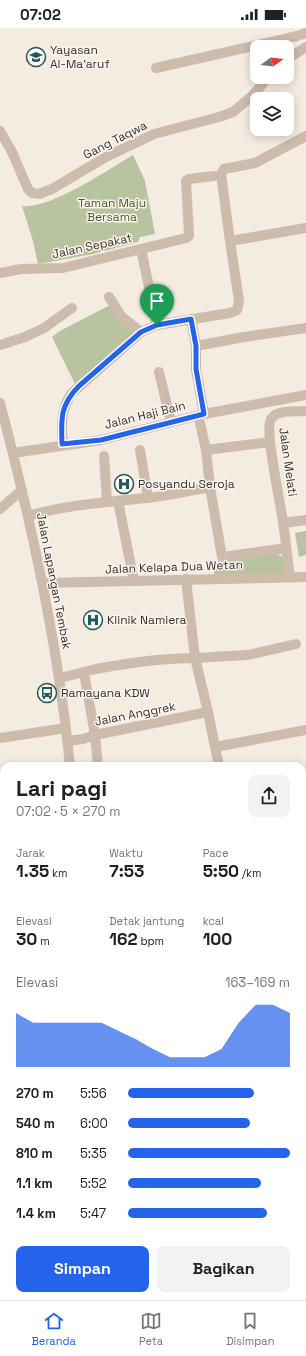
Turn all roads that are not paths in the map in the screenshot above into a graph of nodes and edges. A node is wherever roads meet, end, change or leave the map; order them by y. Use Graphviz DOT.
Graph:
graph roads {
  1 [pos="306,33"];
  2 [pos="306,47"];
  3 [pos="294,55"];
  4 [pos="156,68"];
  5 [pos="262,84"];
  6 [pos="0,130"];
  7 [pos="306,136"];
  8 [pos="214,176"];
  9 [pos="306,228"];
  10 [pos="230,242"];
  11 [pos="141,249"];
  12 [pos="0,273"];
  13 [pos="109,297"];
  14 [pos="72,308"];
  15 [pos="191,319"];
  16 [pos="157,325"];
  17 [pos="306,328"];
  18 [pos="141,332"];
  19 [pos="0,345"];
  20 [pos="196,346"];
  21 [pos="159,372"];
  22 [pos="306,395"];
  23 [pos="0,403"];
  24 [pos="306,411"];
  25 [pos="202,419"];
  26 [pos="171,422"];
  27 [pos="270,442"];
  28 [pos="62,444"];
  29 [pos="140,450"];
  30 [pos="206,450"];
  31 [pos="13,452"];
  32 [pos="104,456"];
  33 [pos="210,488"];
  34 [pos="22,490"];
  35 [pos="148,498"];
  36 [pos="118,501"];
  37 [pos="107,502"];
  38 [pos="0,509"];
  39 [pos="28,516"];
  40 [pos="306,520"];
  41 [pos="283,523"];
  42 [pos="286,548"];
  43 [pos="290,577"];
  44 [pos="306,577"];
  45 [pos="186,579"];
  46 [pos="134,581"];
  47 [pos="43,583"];
  48 [pos="296,644"];
  49 [pos="195,658"];
  50 [pos="84,672"];
  51 [pos="59,678"];
  52 [pos="208,712"];
  53 [pos="66,728"];
  54 [pos="306,730"];
  55 [pos="96,735"];
  56 [pos="0,738"];
  57 [pos="68,740"];
  58 [pos="215,747"];
  59 [pos="70,762"];
  60 [pos="98,762"];
  61 [pos="218,762"];
  1 -- 4 [label="street"];
  2 -- 3 [label="street"];
  5 -- 6 [label="street, Gang Taqwa"];
  7 -- 10 [label="street"];
  8 -- 11 [label="street, Jalan Sepakat"];
  9 -- 10 [label="street"];
  10 -- 15 [label="street"];
  11 -- 12 [label="street, Jalan Sepakat"];
  11 -- 16 [label="street, Jalan Sepakat"];
  13 -- 18 [label="street"];
  14 -- 19 [label="street"];
  15 -- 16 [label="street"];
  15 -- 20 [label="street"];
  16 -- 18 [label="street"];
  17 -- 20 [label="street"];
  18 -- 28 [label="street"];
  20 -- 25 [label="street"];
  21 -- 26 [label="street"];
  22 -- 25 [label="street, Jalan Haji Bain"];
  23 -- 31 [label="street, Jalan Lapangan Tembak"];
  24 -- 27 [label="street, Jalan Melati"];
  25 -- 26 [label="street, Jalan Haji Bain"];
  25 -- 30 [label="street"];
  26 -- 28 [label="street, Jalan Haji Bain"];
  27 -- 30 [label="street"];
  27 -- 41 [label="street, Jalan Melati"];
  28 -- 31 [label="street, Jalan Haji Bain"];
  29 -- 35 [label="street"];
  30 -- 33 [label="street"];
  31 -- 34 [label="street, Jalan Lapangan Tembak"];
  32 -- 37 [label="street"];
  33 -- 35 [label="street"];
  33 -- 42 [label="street"];
  34 -- 38 [label="street"];
  34 -- 39 [label="street, Jalan Lapangan Tembak"];
  35 -- 36 [label="street"];
  36 -- 37 [label="street"];
  36 -- 46 [label="street"];
  37 -- 39 [label="street"];
  39 -- 47 [label="street, Jalan Lapangan Tembak"];
  40 -- 41 [label="street"];
  41 -- 42 [label="street, Jalan Melati"];
  42 -- 43 [label="street, Jalan Melati"];
  43 -- 44 [label="street, Jalan Kelapa Dua Wetan"];
  43 -- 45 [label="street, Jalan Kelapa Dua Wetan"];
  45 -- 46 [label="street, Jalan Kelapa Dua Wetan"];
  45 -- 49 [label="street"];
  46 -- 47 [label="street, Jalan Kelapa Dua Wetan"];
  47 -- 51 [label="street, Jalan Lapangan Tembak"];
  48 -- 49 [label="street"];
  49 -- 50 [label="street"];
  49 -- 52 [label="street"];
  50 -- 51 [label="street"];
  50 -- 55 [label="street"];
  51 -- 53 [label="street, Jalan Lapangan Tembak"];
  52 -- 55 [label="street, Jalan Anggrek"];
  52 -- 58 [label="street"];
  53 -- 56 [label="street"];
  53 -- 57 [label="street, Jalan Lapangan Tembak"];
  54 -- 58 [label="street"];
  55 -- 57 [label="street, Jalan Anggrek"];
  55 -- 60 [label="street"];
  57 -- 59 [label="street, Jalan Lapangan Tembak"];
  58 -- 61 [label="street"];
}
